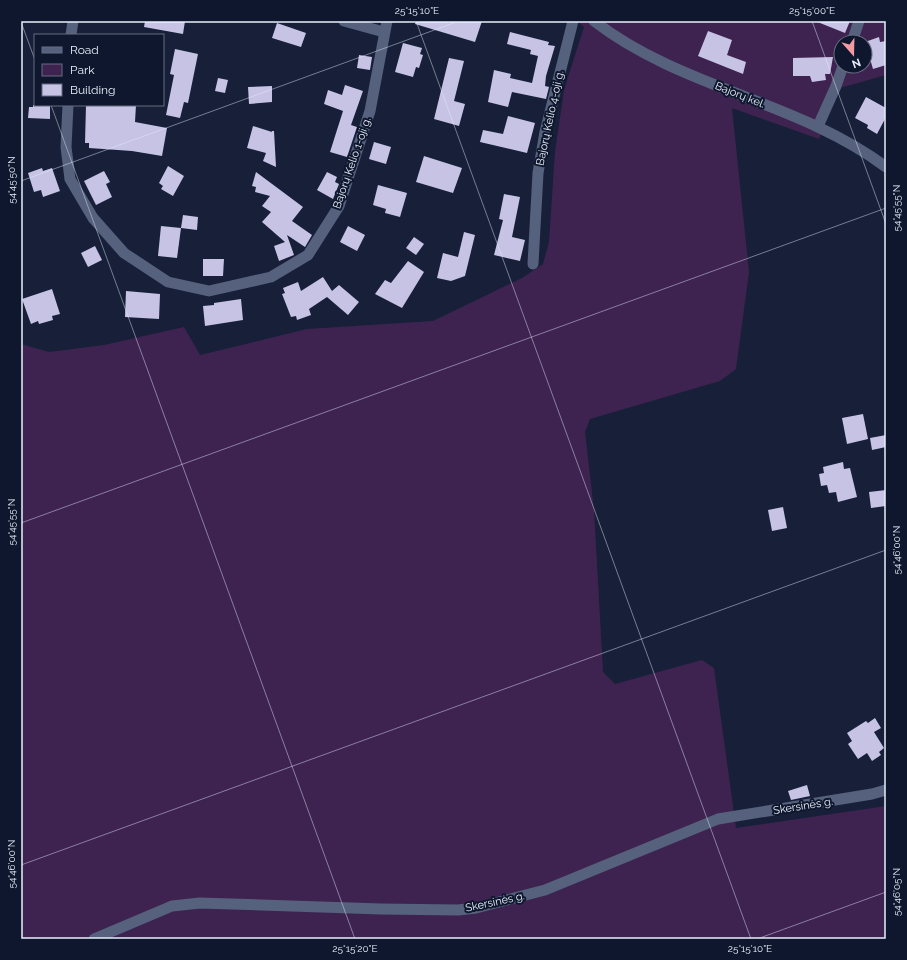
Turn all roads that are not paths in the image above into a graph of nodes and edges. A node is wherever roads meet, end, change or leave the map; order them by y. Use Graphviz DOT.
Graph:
graph roads {
  1 [pos="72,21"];
  2 [pos="344,21"];
  3 [pos="388,21"];
  4 [pos="573,21"];
  5 [pos="594,21"];
  6 [pos="859,21"];
  7 [pos="384,32"];
  8 [pos="71,34"];
  9 [pos="855,34"];
  10 [pos="840,74"];
  11 [pos="68,106"];
  12 [pos="818,126"];
  13 [pos="886,168"];
  14 [pos="533,264"];
  15 [pos="886,790"];
  16 [pos="94,939"];
  1 -- 8 [label="street"];
  2 -- 7 [label="street"];
  3 -- 7 [label="street, Bajorų Kelio 1-oji g."];
  4 -- 14 [label="street, Bajorų Kelio 4-oji g."];
  5 -- 12 [label="street, Bajorų kel."];
  6 -- 9 [label="street"];
  7 -- 11 [label="street, Bajorų Kelio 1-oji g."];
  10 -- 12 [label="street"];
  12 -- 13 [label="street, Bajorų kel."];
  15 -- 16 [label="street, Skersinės g."];
}
